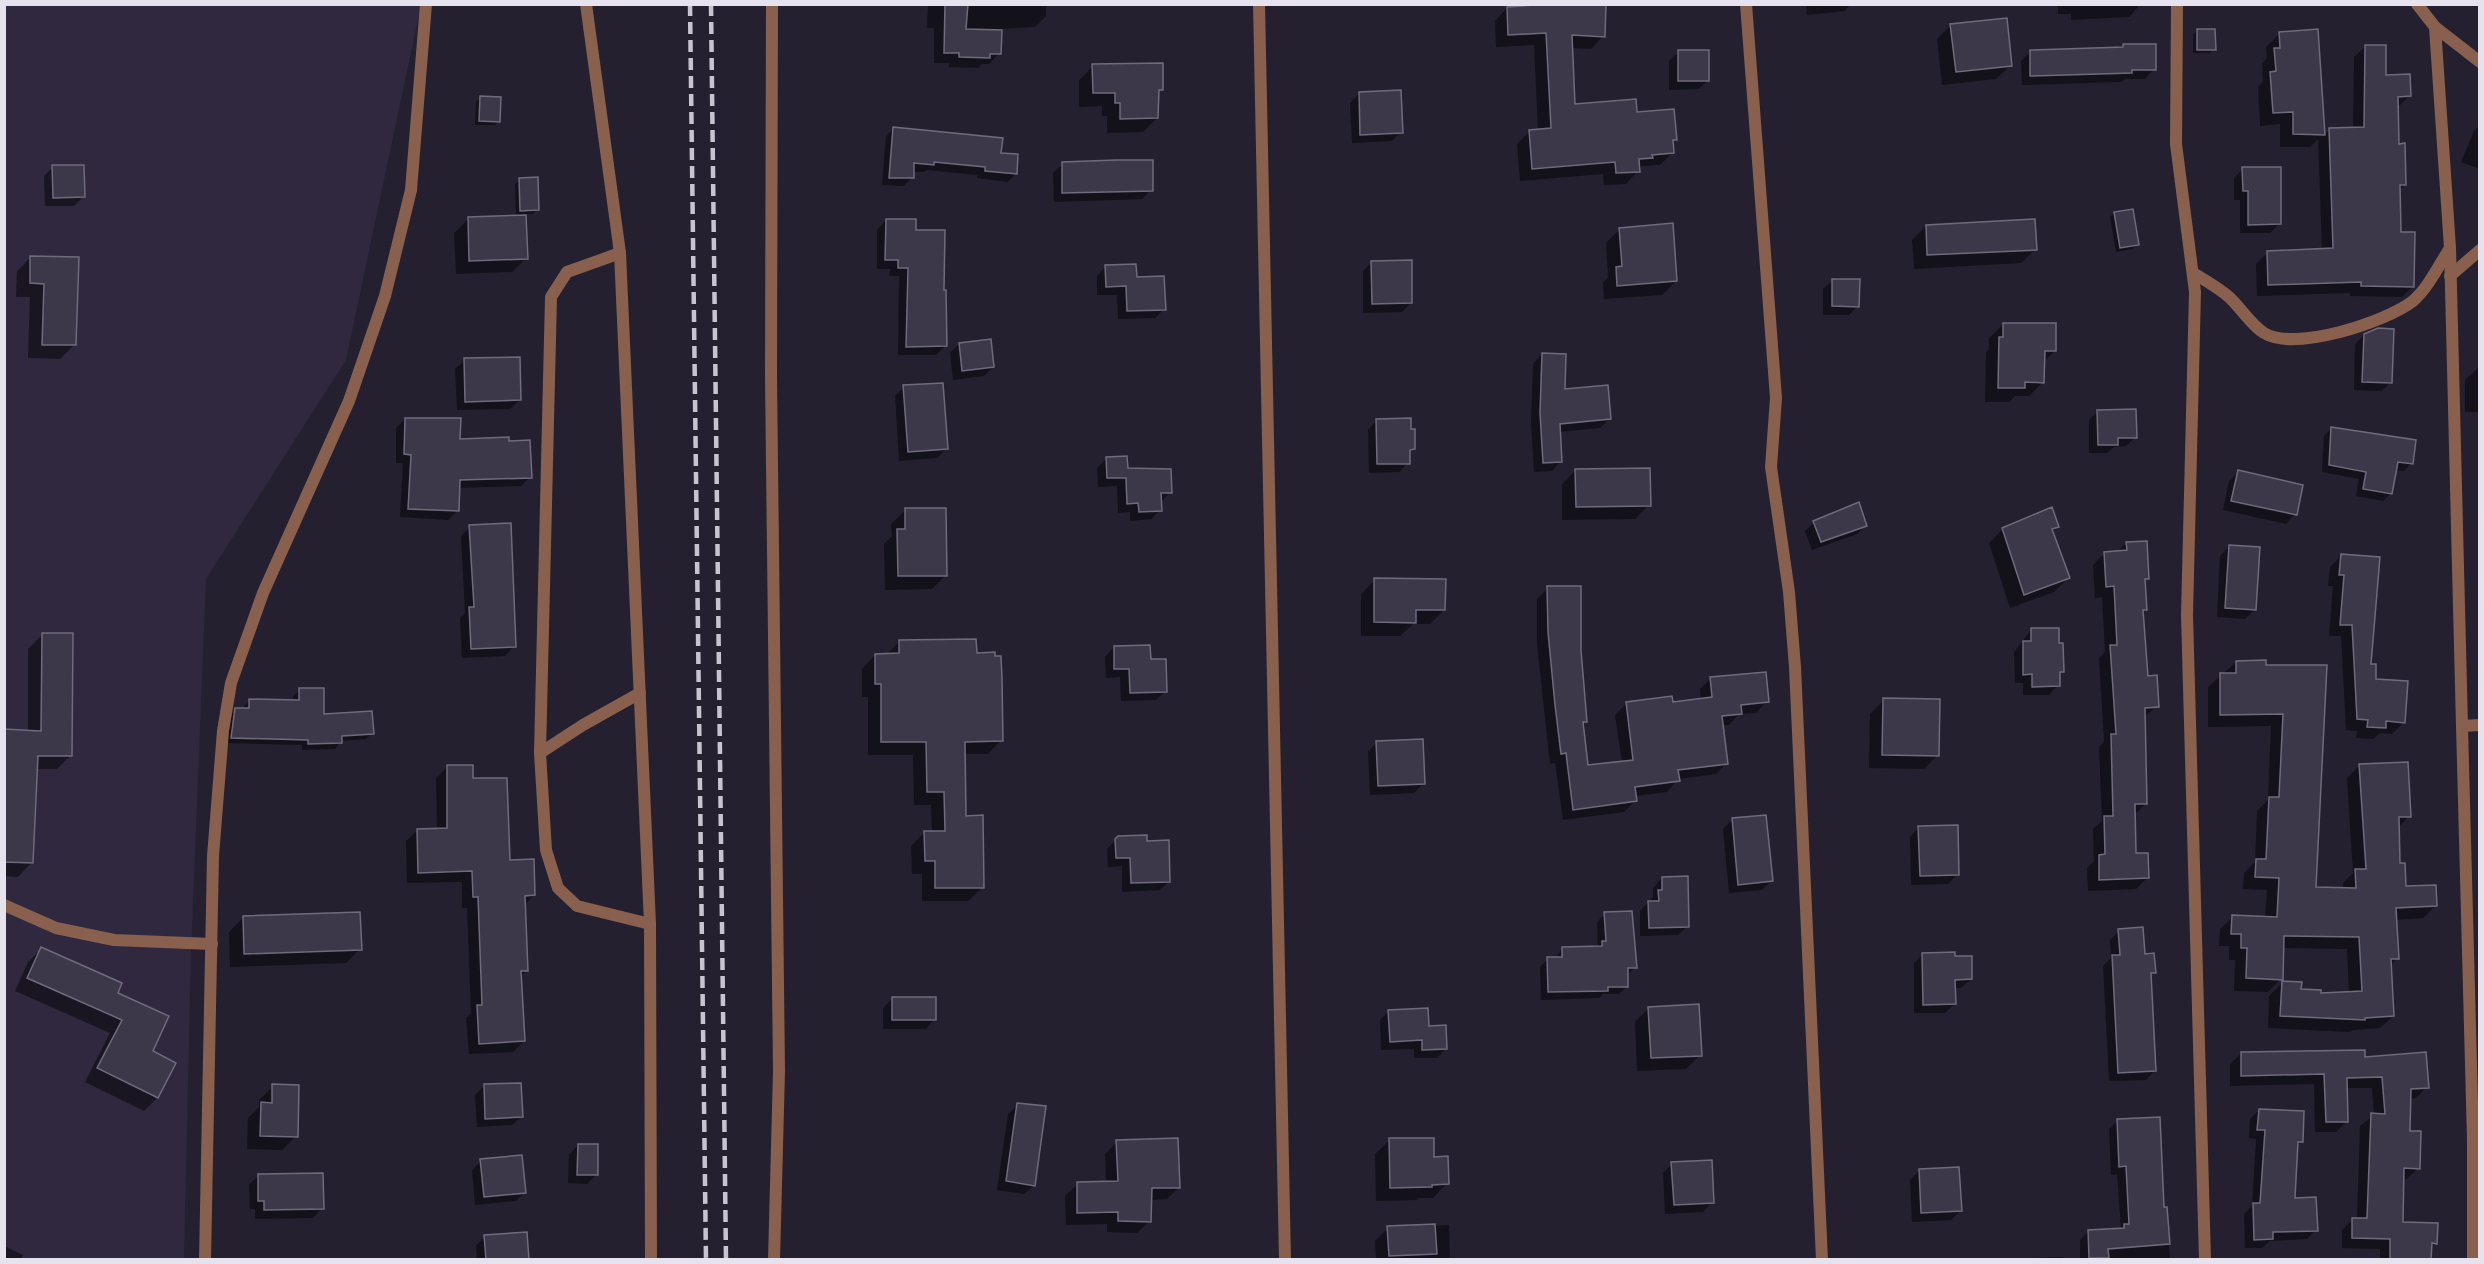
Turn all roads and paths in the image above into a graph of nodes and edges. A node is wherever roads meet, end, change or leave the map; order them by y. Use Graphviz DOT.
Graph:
graph roads {
  1 [pos="426,4"];
  2 [pos="586,4"];
  3 [pos="772,4"];
  4 [pos="1259,4"];
  5 [pos="1746,4"];
  6 [pos="2177,4"];
  7 [pos="2417,4"];
  8 [pos="2435,27"];
  9 [pos="2480,62"];
  10 [pos="2450,248"];
  11 [pos="2480,250"];
  12 [pos="620,253"];
  13 [pos="2194,274"];
  14 [pos="2450,276"];
  15 [pos="639,693"];
  16 [pos="2480,724"];
  17 [pos="2462,726"];
  18 [pos="540,753"];
  19 [pos="4,905"];
  20 [pos="650,924"];
  21 [pos="2473,928"];
  22 [pos="212,944"];
  23 [pos="2476,1140"];
  24 [pos="205,1260"];
  25 [pos="651,1260"];
  26 [pos="774,1260"];
  27 [pos="1285,1260"];
  28 [pos="1822,1260"];
  29 [pos="2205,1260"];
  30 [pos="2473,1260"];
  1 -- 22 [label="street"];
  2 -- 12 [label="street"];
  3 -- 26 [label="street"];
  4 -- 27 [label="street"];
  5 -- 28 [label="street"];
  6 -- 13 [label="street"];
  7 -- 8 [label="street"];
  8 -- 9 [label="street"];
  8 -- 10 [label="street"];
  10 -- 13 [label="street"];
  10 -- 14 [label="street"];
  11 -- 14 [label="street"];
  12 -- 15 [label="street"];
  12 -- 18 [label="street"];
  13 -- 29 [label="street"];
  14 -- 17 [label="street"];
  15 -- 18 [label="street"];
  15 -- 20 [label="street"];
  16 -- 17 [label="street"];
  17 -- 21 [label="street"];
  18 -- 20 [label="street"];
  19 -- 22 [label="street"];
  20 -- 25 [label="street"];
  21 -- 23 [label="street"];
  22 -- 24 [label="street"];
  23 -- 30 [label="street"];
}
